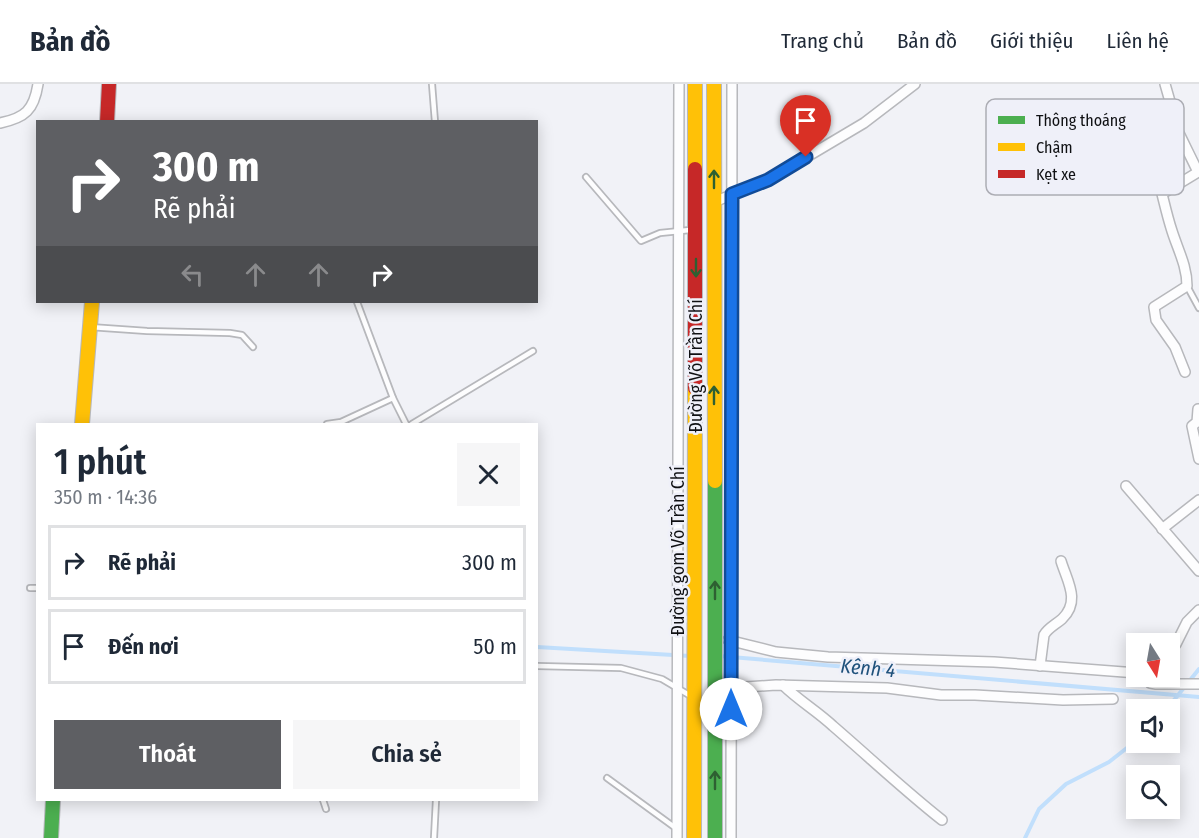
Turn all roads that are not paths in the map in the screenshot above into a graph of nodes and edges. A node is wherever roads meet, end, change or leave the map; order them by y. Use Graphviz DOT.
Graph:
graph roads {
  1 [pos="38,84"];
  2 [pos="109,84"];
  3 [pos="432,84"];
  4 [pos="679,84"];
  5 [pos="695,84"];
  6 [pos="714,84"];
  7 [pos="732,84"];
  8 [pos="915,84"];
  9 [pos="1165,84"];
  10 [pos="1169,99"];
  11 [pos="107,120"];
  12 [pos="435,120"];
  13 [pos="0,123"];
  14 [pos="1184,143"];
  15 [pos="586,177"];
  16 [pos="1184,181"];
  17 [pos="732,194"];
  18 [pos="1162,195"];
  19 [pos="714,202"];
  20 [pos="696,229"];
  21 [pos="679,231"];
  22 [pos="1187,286"];
  23 [pos="92,303"];
  24 [pos="357,303"];
  25 [pos="1199,308"];
  26 [pos="90,327"];
  27 [pos="253,347"];
  28 [pos="533,351"];
  29 [pos="1185,372"];
  30 [pos="393,398"];
  31 [pos="1198,409"];
  32 [pos="82,423"];
  33 [pos="334,423"];
  34 [pos="406,423"];
  35 [pos="417,423"];
  36 [pos="1199,459"];
  37 [pos="1126,486"];
  38 [pos="1199,500"];
  39 [pos="1162,529"];
  40 [pos="1061,561"];
  41 [pos="1199,571"];
  42 [pos="30,588"];
  43 [pos="36,588"];
  44 [pos="1199,610"];
  45 [pos="1180,638"];
  46 [pos="731,641"];
  47 [pos="716,643"];
  48 [pos="538,666"];
  49 [pos="1040,666"];
  50 [pos="1126,673"];
  51 [pos="716,684"];
  52 [pos="1180,684"];
  53 [pos="1199,684"];
  54 [pos="783,685"];
  55 [pos="731,687"];
  56 [pos="678,688"];
  57 [pos="694,698"];
  58 [pos="1113,699"];
  59 [pos="607,778"];
  60 [pos="53,801"];
  61 [pos="323,801"];
  62 [pos="436,801"];
  63 [pos="326,808"];
  64 [pos="942,819"];
  65 [pos="677,833"];
  66 [pos="51,838"];
  67 [pos="434,838"];
  68 [pos="694,838"];
  69 [pos="715,838"];
  70 [pos="731,838"];
  1 -- 13 [label="street"];
  2 -- 11 [label="main road"];
  3 -- 12 [label="lane"];
  4 -- 21 [label="street, Đường gom Võ Trần Chí"];
  5 -- 20 [label="main road, Đường Võ Trần Chí"];
  19 -- 6 [label="main road, Đường Võ Trần Chí, one-way"];
  7 -- 17 [label="street"];
  8 -- 17 [label="street"];
  9 -- 10 [label="street"];
  14 -- 16 [label="street"];
  15 -- 21 [label="lane"];
  17 -- 19 [label="street"];
  17 -- 46 [label="street"];
  18 -- 22 [label="street"];
  47 -- 19 [label="main road, Đường Võ Trần Chí, one-way"];
  20 -- 21 [label="lane"];
  20 -- 57 [label="main road, Đường Võ Trần Chí, one-way"];
  21 -- 56 [label="street, Đường gom Võ Trần Chí"];
  22 -- 25 [label="lane"];
  22 -- 29 [label="street"];
  23 -- 26 [label="main road"];
  24 -- 30 [label="lane"];
  26 -- 27 [label="lane"];
  26 -- 32 [label="main road"];
  28 -- 35 [label="lane"];
  30 -- 33 [label="lane"];
  30 -- 34 [label="lane"];
  31 -- 36 [label="street"];
  37 -- 39 [label="street"];
  38 -- 39 [label="street"];
  39 -- 41 [label="street"];
  40 -- 49 [label="street"];
  42 -- 43 [label="lane"];
  44 -- 45 [label="street"];
  46 -- 47 [label="street"];
  46 -- 49 [label="street"];
  46 -- 55 [label="street"];
  47 -- 51 [label="main road, Đường Võ Trần Chí"];
  48 -- 56 [label="lane"];
  49 -- 50 [label="street"];
  51 -- 55 [label="street"];
  69 -- 51 [label="main road, one-way"];
  52 -- 53 [label="street"];
  54 -- 55 [label="street"];
  54 -- 58 [label="street"];
  54 -- 64 [label="street"];
  55 -- 70 [label="street"];
  56 -- 57 [label="lane"];
  56 -- 65 [label="street, Đường gom Võ Trần Chí"];
  57 -- 68 [label="main road"];
  59 -- 65 [label="lane"];
  60 -- 66 [label="main road"];
  61 -- 63 [label="lane"];
  62 -- 67 [label="lane"];
}
